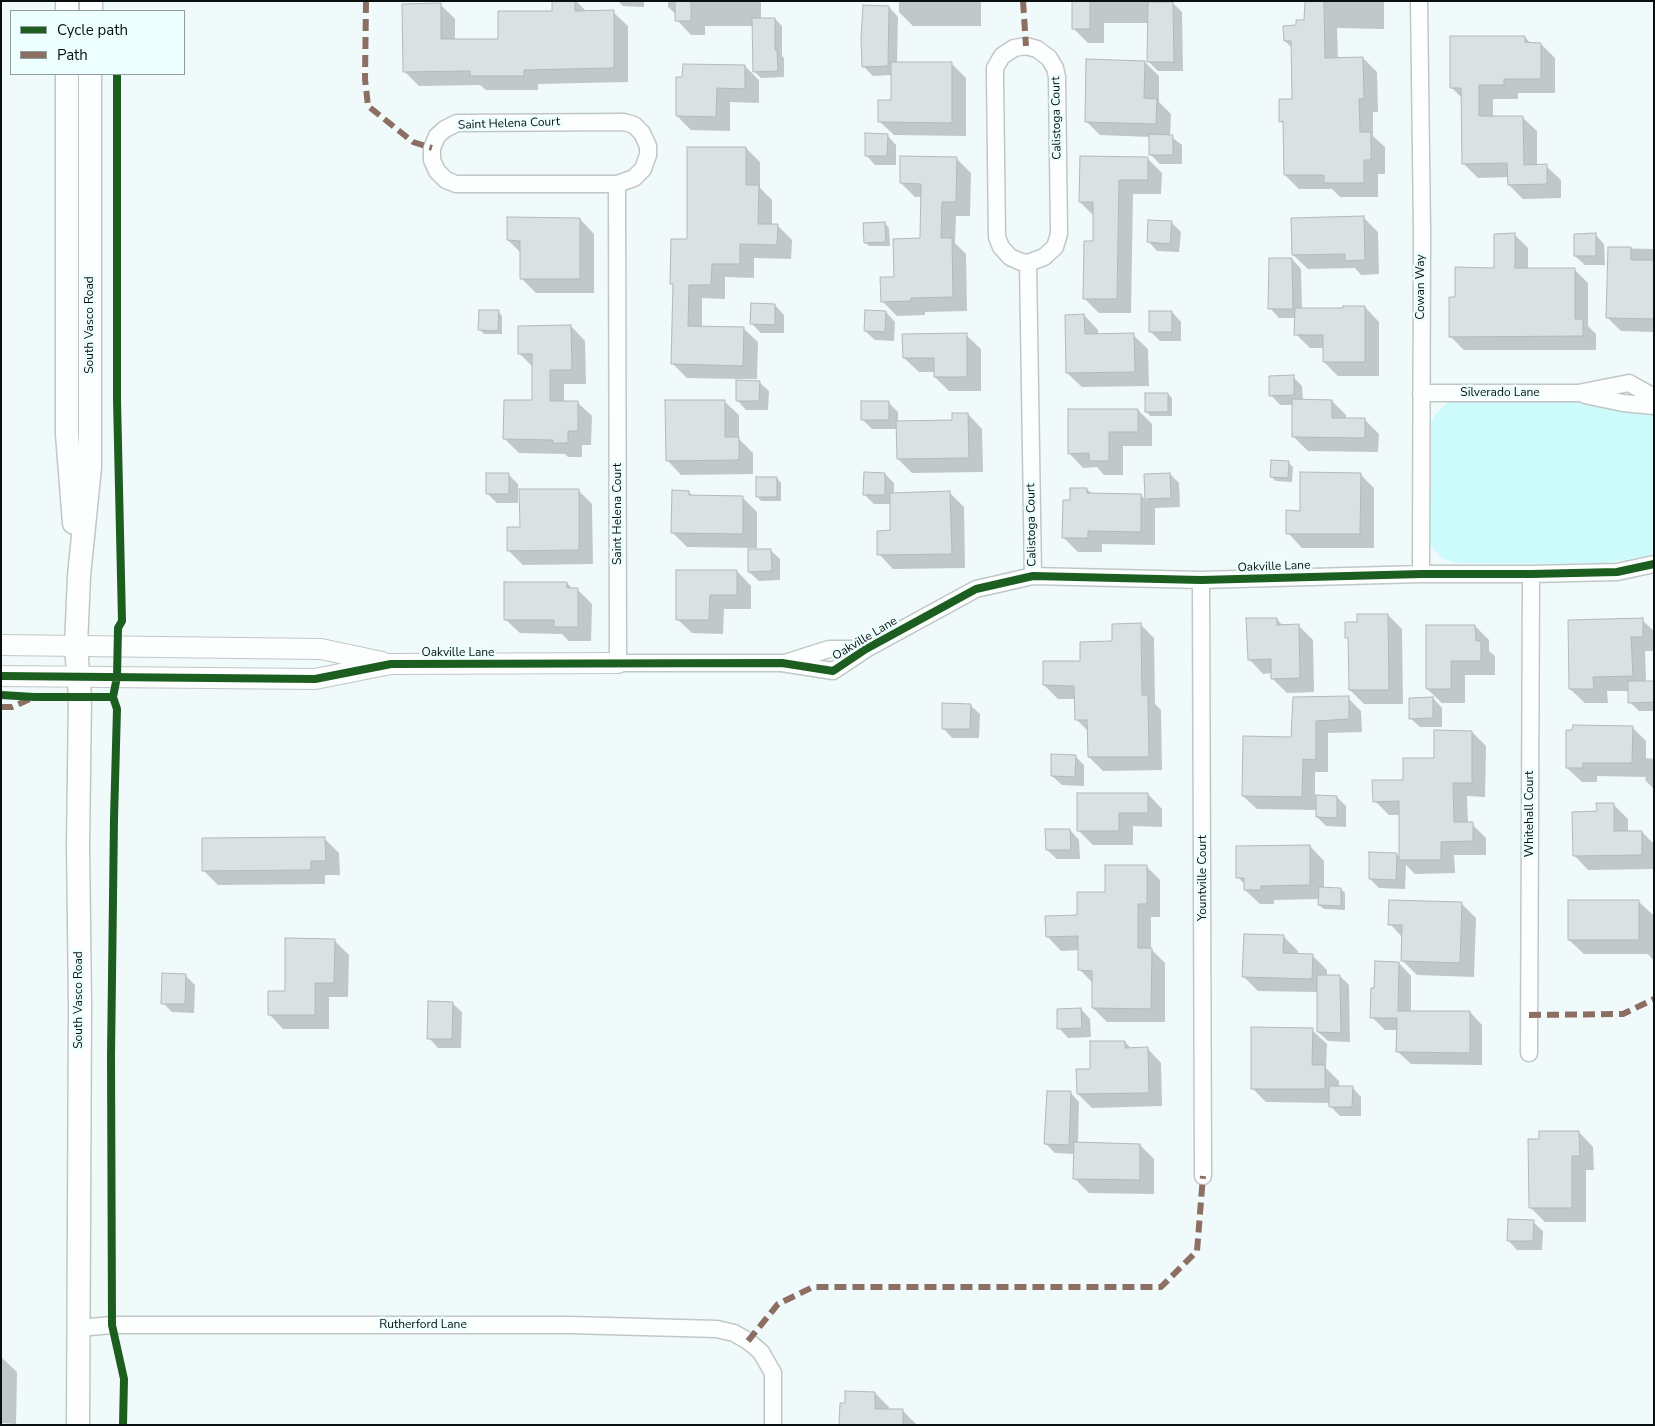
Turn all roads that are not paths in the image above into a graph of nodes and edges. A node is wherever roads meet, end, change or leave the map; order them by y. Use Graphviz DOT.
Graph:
graph roads {
  1 [pos="1419,1"];
  2 [pos="67,75"];
  3 [pos="90,75"];
  4 [pos="617,184"];
  5 [pos="1028,263"];
  6 [pos="1578,393"];
  7 [pos="1421,394"];
  8 [pos="1654,397"];
  9 [pos="1654,406"];
  10 [pos="1654,564"];
  11 [pos="1421,574"];
  12 [pos="1531,574"];
  13 [pos="79,576"];
  14 [pos="1033,576"];
  15 [pos="1201,580"];
  16 [pos="1,645"];
  17 [pos="76,646"];
  18 [pos="618,663"];
  19 [pos="391,664"];
  20 [pos="1,676"];
  21 [pos="78,677"];
  22 [pos="1529,1053"];
  23 [pos="1203,1176"];
  24 [pos="79,1328"];
  25 [pos="78,1425"];
  26 [pos="772,1425"];
  1 -- 7 [label="street, Cowan Way"];
  2 -- 13 [label="main road, South Vasco Road"];
  3 -- 13 [label="main road, South Vasco Road"];
  4 -- 4 [label="street, Saint Helena Court"];
  4 -- 18 [label="street, Saint Helena Court"];
  5 -- 5 [label="street, Calistoga Court"];
  5 -- 14 [label="street, Calistoga Court"];
  6 -- 7 [label="street, Silverado Lane"];
  6 -- 8 [label="street, Silverado Lane"];
  6 -- 9 [label="street, Silverado Lane"];
  7 -- 11 [label="street, Cowan Way"];
  10 -- 12 [label="street, Oakville Lane"];
  11 -- 12 [label="street, Oakville Lane"];
  11 -- 15 [label="street, Oakville Lane"];
  12 -- 22 [label="street, Whitehall Court"];
  13 -- 17 [label="main road, South Vasco Road"];
  14 -- 15 [label="street, Oakville Lane"];
  14 -- 18 [label="street, Oakville Lane"];
  15 -- 23 [label="street, Yountville Court"];
  16 -- 17 [label="street, Oakville Lane"];
  17 -- 19 [label="street, Oakville Lane"];
  17 -- 21 [label="main road, South Vasco Road"];
  18 -- 19 [label="street, Oakville Lane"];
  19 -- 21 [label="street, Oakville Lane"];
  20 -- 21 [label="street, Oakville Lane"];
  21 -- 24 [label="main road, South Vasco Road"];
  24 -- 25 [label="main road, South Vasco Road"];
  24 -- 26 [label="street, Rutherford Lane"];
}
